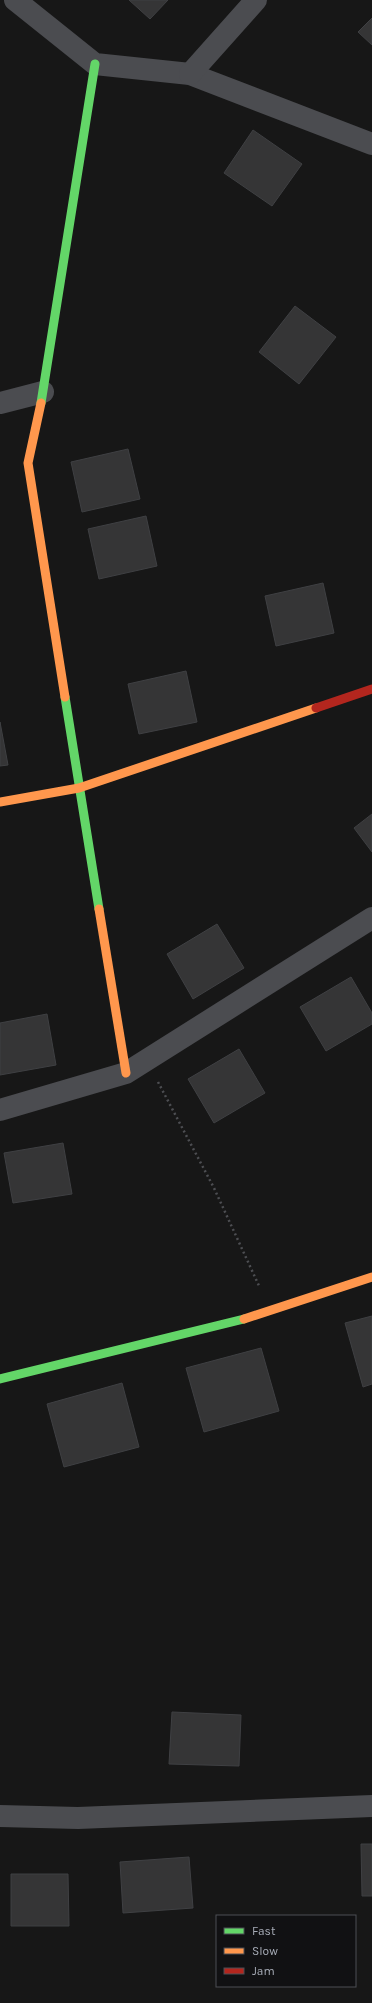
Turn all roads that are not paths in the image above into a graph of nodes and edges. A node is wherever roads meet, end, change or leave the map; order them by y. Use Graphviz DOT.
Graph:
graph roads {
  1 [pos="15,0"];
  2 [pos="256,0"];
  3 [pos="95,64"];
  4 [pos="190,74"];
  5 [pos="368,137"];
  6 [pos="43,392"];
  7 [pos="0,403"];
  8 [pos="372,689"];
  9 [pos="79,788"];
  10 [pos="0,802"];
  11 [pos="372,918"];
  12 [pos="126,1073"];
  13 [pos="0,1110"];
  14 [pos="372,1277"];
  15 [pos="0,1378"];
  16 [pos="372,1806"];
  17 [pos="0,1816"];
  1 -- 3 [label="street"];
  2 -- 4 [label="street"];
  3 -- 4 [label="street"];
  3 -- 6 [label="street"];
  4 -- 5 [label="street"];
  6 -- 7 [label="street"];
  6 -- 9 [label="street"];
  8 -- 9 [label="street"];
  9 -- 10 [label="street"];
  9 -- 12 [label="street"];
  11 -- 12 [label="street"];
  12 -- 13 [label="street"];
  14 -- 15 [label="street"];
  16 -- 17 [label="street"];
}
